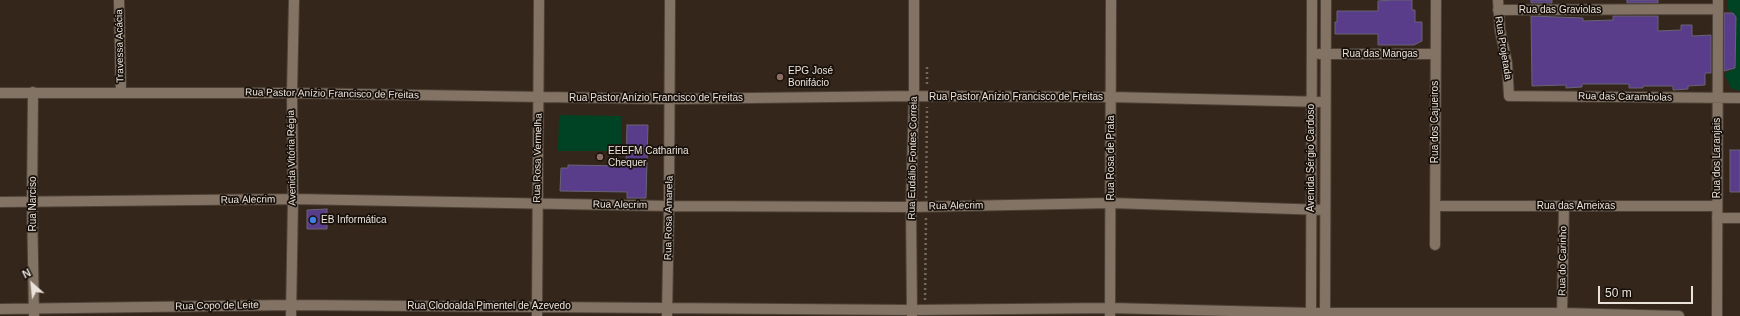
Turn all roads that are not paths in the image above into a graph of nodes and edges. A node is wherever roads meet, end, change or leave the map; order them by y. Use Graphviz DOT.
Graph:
graph roads {
  1 [pos="119,0"];
  2 [pos="294,0"];
  3 [pos="539,0"];
  4 [pos="670,0"];
  5 [pos="914,0"];
  6 [pos="1111,0"];
  7 [pos="1312,0"];
  8 [pos="1326,0"];
  9 [pos="1436,0"];
  10 [pos="1718,4"];
  11 [pos="1498,5"];
  12 [pos="1312,54"];
  13 [pos="1325,54"];
  14 [pos="1436,54"];
  15 [pos="33,92"];
  16 [pos="121,92"];
  17 [pos="0,93"];
  18 [pos="292,93"];
  19 [pos="914,96"];
  20 [pos="1509,96"];
  21 [pos="539,97"];
  22 [pos="1111,97"];
  23 [pos="1717,98"];
  24 [pos="1740,98"];
  25 [pos="669,99"];
  26 [pos="1311,102"];
  27 [pos="1325,102"];
  28 [pos="293,199"];
  29 [pos="0,202"];
  30 [pos="32,202"];
  31 [pos="537,203"];
  32 [pos="1111,204"];
  33 [pos="669,206"];
  34 [pos="1435,206"];
  35 [pos="1564,206"];
  36 [pos="1717,206"];
  37 [pos="911,207"];
  38 [pos="1311,210"];
  39 [pos="1325,210"];
  40 [pos="1717,218"];
  41 [pos="1740,218"];
  42 [pos="1435,245"];
  43 [pos="1311,259"];
  44 [pos="1325,259"];
  45 [pos="291,305"];
  46 [pos="0,309"];
  47 [pos="537,311"];
  48 [pos="34,312"];
  49 [pos="667,312"];
  50 [pos="1110,312"];
  51 [pos="912,313"];
  52 [pos="1312,314"];
  53 [pos="1325,314"];
  54 [pos="1562,314"];
  55 [pos="291,316"];
  56 [pos="1679,316"];
  57 [pos="1717,316"];
  1 -- 16 [label="street, Travessa Acácia"];
  2 -- 18 [label="street, Avenida Vitória Régia"];
  3 -- 21 [label="street, Rua Rosa Vermelha"];
  4 -- 25 [label="street, Rua Rosa Amarela"];
  5 -- 19 [label="street, Rua Eudálio Fontes Correia"];
  6 -- 22 [label="street, Rua Rosa de Prata"];
  7 -- 12 [label="street, Avenida Sérgio Cardoso"];
  8 -- 13 [label="street, Avenida Sérgio Cardoso"];
  9 -- 14 [label="street, Rua dos Cajueiros"];
  10 -- 11 [label="street, Rua das Graviolas"];
  10 -- 23 [label="street, Rua dos Laranjais"];
  11 -- 20 [label="street, Rua Projetada"];
  12 -- 13 [label="street, Rua das Mangas"];
  12 -- 26 [label="street, Avenida Sérgio Cardoso"];
  13 -- 14 [label="street, Rua das Mangas"];
  13 -- 27 [label="street, Avenida Sérgio Cardoso"];
  14 -- 34 [label="street, Rua dos Cajueiros"];
  15 -- 16 [label="street, Rua Pastor Anízio Francisco de Freitas"];
  15 -- 17 [label="street, Rua Pastor Anízio Francisco de Freitas"];
  15 -- 30 [label="street, Rua Narciso"];
  16 -- 18 [label="street, Rua Pastor Anízio Francisco de Freitas"];
  18 -- 21 [label="street, Rua Pastor Anízio Francisco de Freitas"];
  18 -- 28 [label="street, Avenida Vitória Régia"];
  19 -- 22 [label="street, Rua Pastor Anízio Francisco de Freitas"];
  19 -- 25 [label="street, Rua Pastor Anízio Francisco de Freitas"];
  19 -- 37 [label="street, Rua Eudálio Fontes Correia"];
  20 -- 23 [label="street, Rua das Carambolas"];
  21 -- 25 [label="street, Rua Pastor Anízio Francisco de Freitas"];
  21 -- 31 [label="street, Rua Rosa Vermelha"];
  22 -- 26 [label="street, Rua Pastor Anízio Francisco de Freitas"];
  22 -- 32 [label="street, Rua Rosa de Prata"];
  23 -- 24 [label="street, Rua das Carambolas"];
  23 -- 36 [label="street, Rua dos Laranjais"];
  25 -- 33 [label="street, Rua Rosa Amarela"];
  26 -- 27 [label="street, Rua Pastor Anízio Francisco de Freitas"];
  26 -- 38 [label="street, Avenida Sérgio Cardoso"];
  27 -- 39 [label="street, Avenida Sérgio Cardoso"];
  28 -- 30 [label="street, Rua Alecrim"];
  28 -- 31 [label="street, Rua Alecrim"];
  28 -- 45 [label="street, Avenida Vitória Régia"];
  29 -- 30 [label="street, Rua Alecrim"];
  30 -- 48 [label="street, Rua Narciso"];
  31 -- 33 [label="street, Rua Alecrim"];
  31 -- 47 [label="street, Rua Rosa Vermelha"];
  32 -- 37 [label="street, Rua Alecrim"];
  32 -- 38 [label="street, Rua Alecrim"];
  32 -- 50 [label="street, Rua Rosa de Prata"];
  33 -- 37 [label="street, Rua Alecrim"];
  33 -- 49 [label="street, Rua Rosa Amarela"];
  34 -- 35 [label="street, Rua das Ameixas"];
  34 -- 42 [label="street, Rua dos Cajueiros"];
  35 -- 36 [label="street, Rua das Ameixas"];
  35 -- 54 [label="street, Rua do Carinho"];
  36 -- 40 [label="street, Rua dos Laranjais"];
  37 -- 51 [label="street, Rua Eudálio Fontes Correia"];
  38 -- 39 [label="street, Rua Alecrim"];
  38 -- 43 [label="street, Avenida Sérgio Cardoso"];
  39 -- 44 [label="street, Avenida Sérgio Cardoso"];
  40 -- 41 [label="street"];
  40 -- 57 [label="street, Rua dos Laranjais"];
  43 -- 44 [label="street"];
  43 -- 52 [label="street, Avenida Sérgio Cardoso"];
  44 -- 53 [label="street, Avenida Sérgio Cardoso"];
  45 -- 47 [label="street, Rua Clodoalda Pimentel de Azevedo"];
  45 -- 48 [label="street, Rua Copo de Leite"];
  45 -- 55 [label="street, Avenida Vitória Régia"];
  46 -- 48 [label="street, Rua Copo de Leite"];
  47 -- 49 [label="street, Rua Clodoalda Pimentel de Azevedo"];
  49 -- 51 [label="street, Rua Clodoalda Pimentel de Azevedo"];
  50 -- 51 [label="street, Rua Clodoalda Pimentel de Azevedo"];
  50 -- 52 [label="street, Rua Clodoalda Pimentel de Azevedo"];
  52 -- 53 [label="street, Rua Clodoalda Pimentel de Azevedo"];
  53 -- 54 [label="street"];
  54 -- 56 [label="street"];
}
